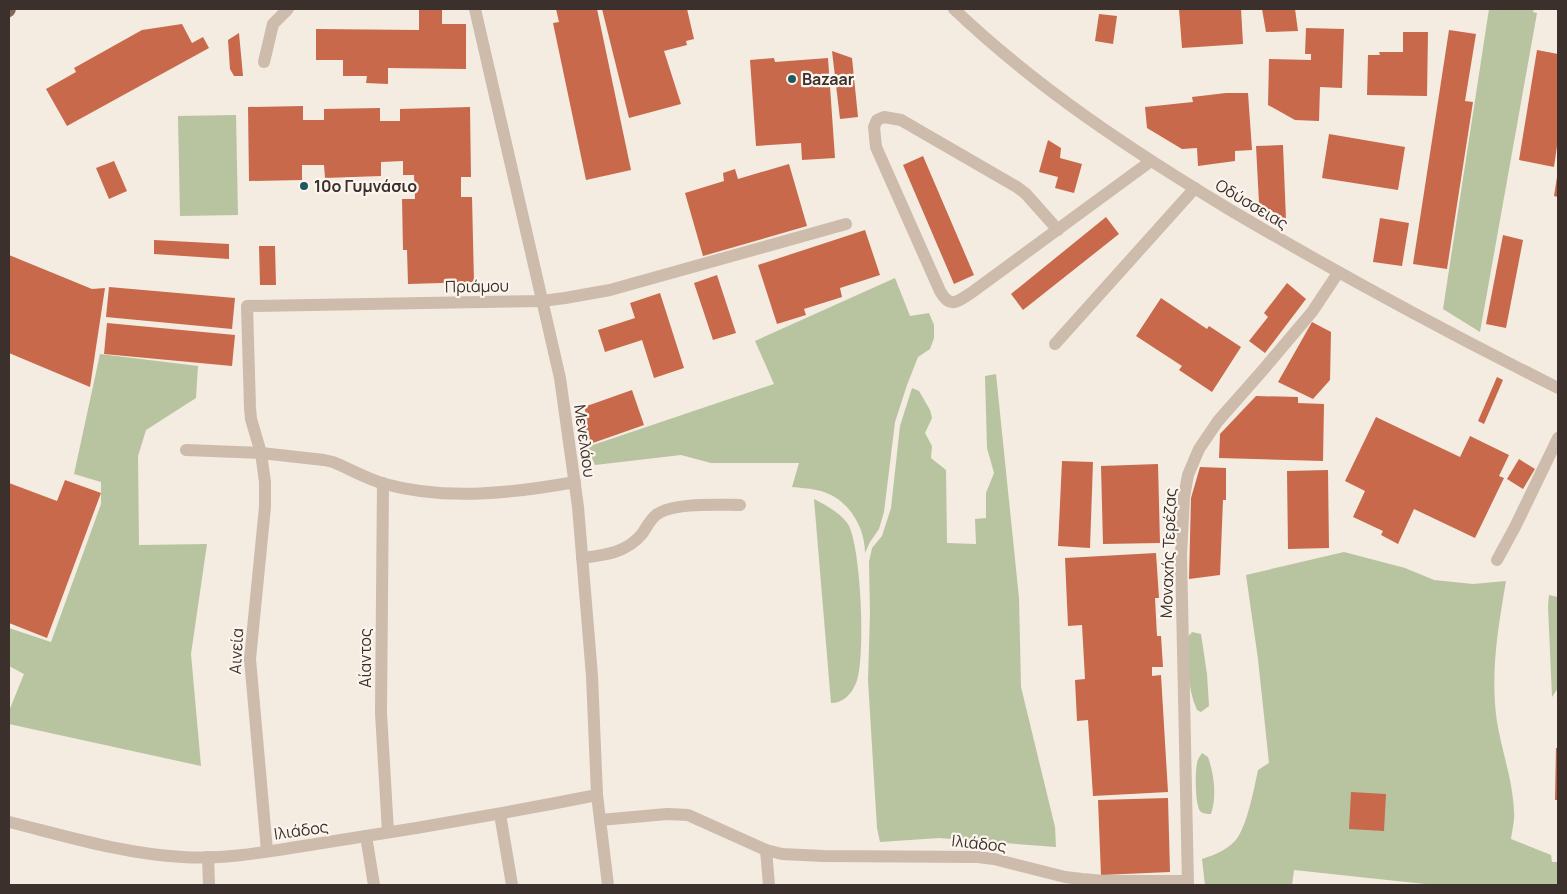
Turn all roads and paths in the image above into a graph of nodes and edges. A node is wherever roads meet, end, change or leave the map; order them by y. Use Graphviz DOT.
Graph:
graph roads {
  1 [pos="288,9"];
  2 [pos="474,9"];
  3 [pos="954,9"];
  4 [pos="264,62"];
  5 [pos="1151,161"];
  6 [pos="1195,188"];
  7 [pos="846,224"];
  8 [pos="1058,230"];
  9 [pos="1338,273"];
  10 [pos="542,300"];
  11 [pos="1055,344"];
  12 [pos="1558,388"];
  13 [pos="1558,438"];
  14 [pos="186,450"];
  15 [pos="261,453"];
  16 [pos="575,482"];
  17 [pos="383,483"];
  18 [pos="740,505"];
  19 [pos="582,558"];
  20 [pos="1496,560"];
  21 [pos="597,795"];
  22 [pos="500,814"];
  23 [pos="600,820"];
  24 [pos="9,822"];
  25 [pos="388,832"];
  26 [pos="366,836"];
  27 [pos="766,850"];
  28 [pos="267,851"];
  29 [pos="208,857"];
  30 [pos="1187,883"];
  31 [pos="209,885"];
  32 [pos="374,885"];
  33 [pos="512,885"];
  34 [pos="608,885"];
  35 [pos="770,885"];
  1 -- 4 [label="street"];
  2 -- 10 [label="street, Μενελάου"];
  3 -- 5 [label="street, Οδύσσειας"];
  5 -- 6 [label="street, Οδύσσειας"];
  5 -- 8 [label="street"];
  6 -- 9 [label="street, Οδύσσειας"];
  6 -- 11 [label="street"];
  7 -- 10 [label="street, Πριάμου"];
  8 -- 8 [label="street"];
  9 -- 12 [label="street, Οδύσσειας"];
  9 -- 30 [label="street, Μοναχής Τερέζας"];
  10 -- 15 [label="street, Πριάμου"];
  10 -- 16 [label="street, Μενελάου"];
  13 -- 20 [label="street"];
  14 -- 15 [label="street"];
  15 -- 17 [label="street"];
  15 -- 28 [label="street, Αινεία"];
  16 -- 17 [label="street"];
  16 -- 19 [label="street, Μενελάου"];
  17 -- 25 [label="street, Αίαντος"];
  18 -- 19 [label="street"];
  19 -- 21 [label="street, Μενελάου"];
  21 -- 22 [label="street, Ιλιάδος"];
  21 -- 23 [label="street, Μενελάου"];
  22 -- 25 [label="street, Ιλιάδος"];
  22 -- 33 [label="street"];
  23 -- 27 [label="street, Ιλιάδος"];
  23 -- 34 [label="street, Μενελάου"];
  24 -- 29 [label="street, Ιλιάδος"];
  25 -- 26 [label="street, Ιλιάδος"];
  26 -- 28 [label="street, Ιλιάδος"];
  26 -- 32 [label="street"];
  27 -- 30 [label="street, Ιλιάδος"];
  27 -- 35 [label="street"];
  28 -- 29 [label="street, Ιλιάδος"];
  29 -- 31 [label="street"];
}
